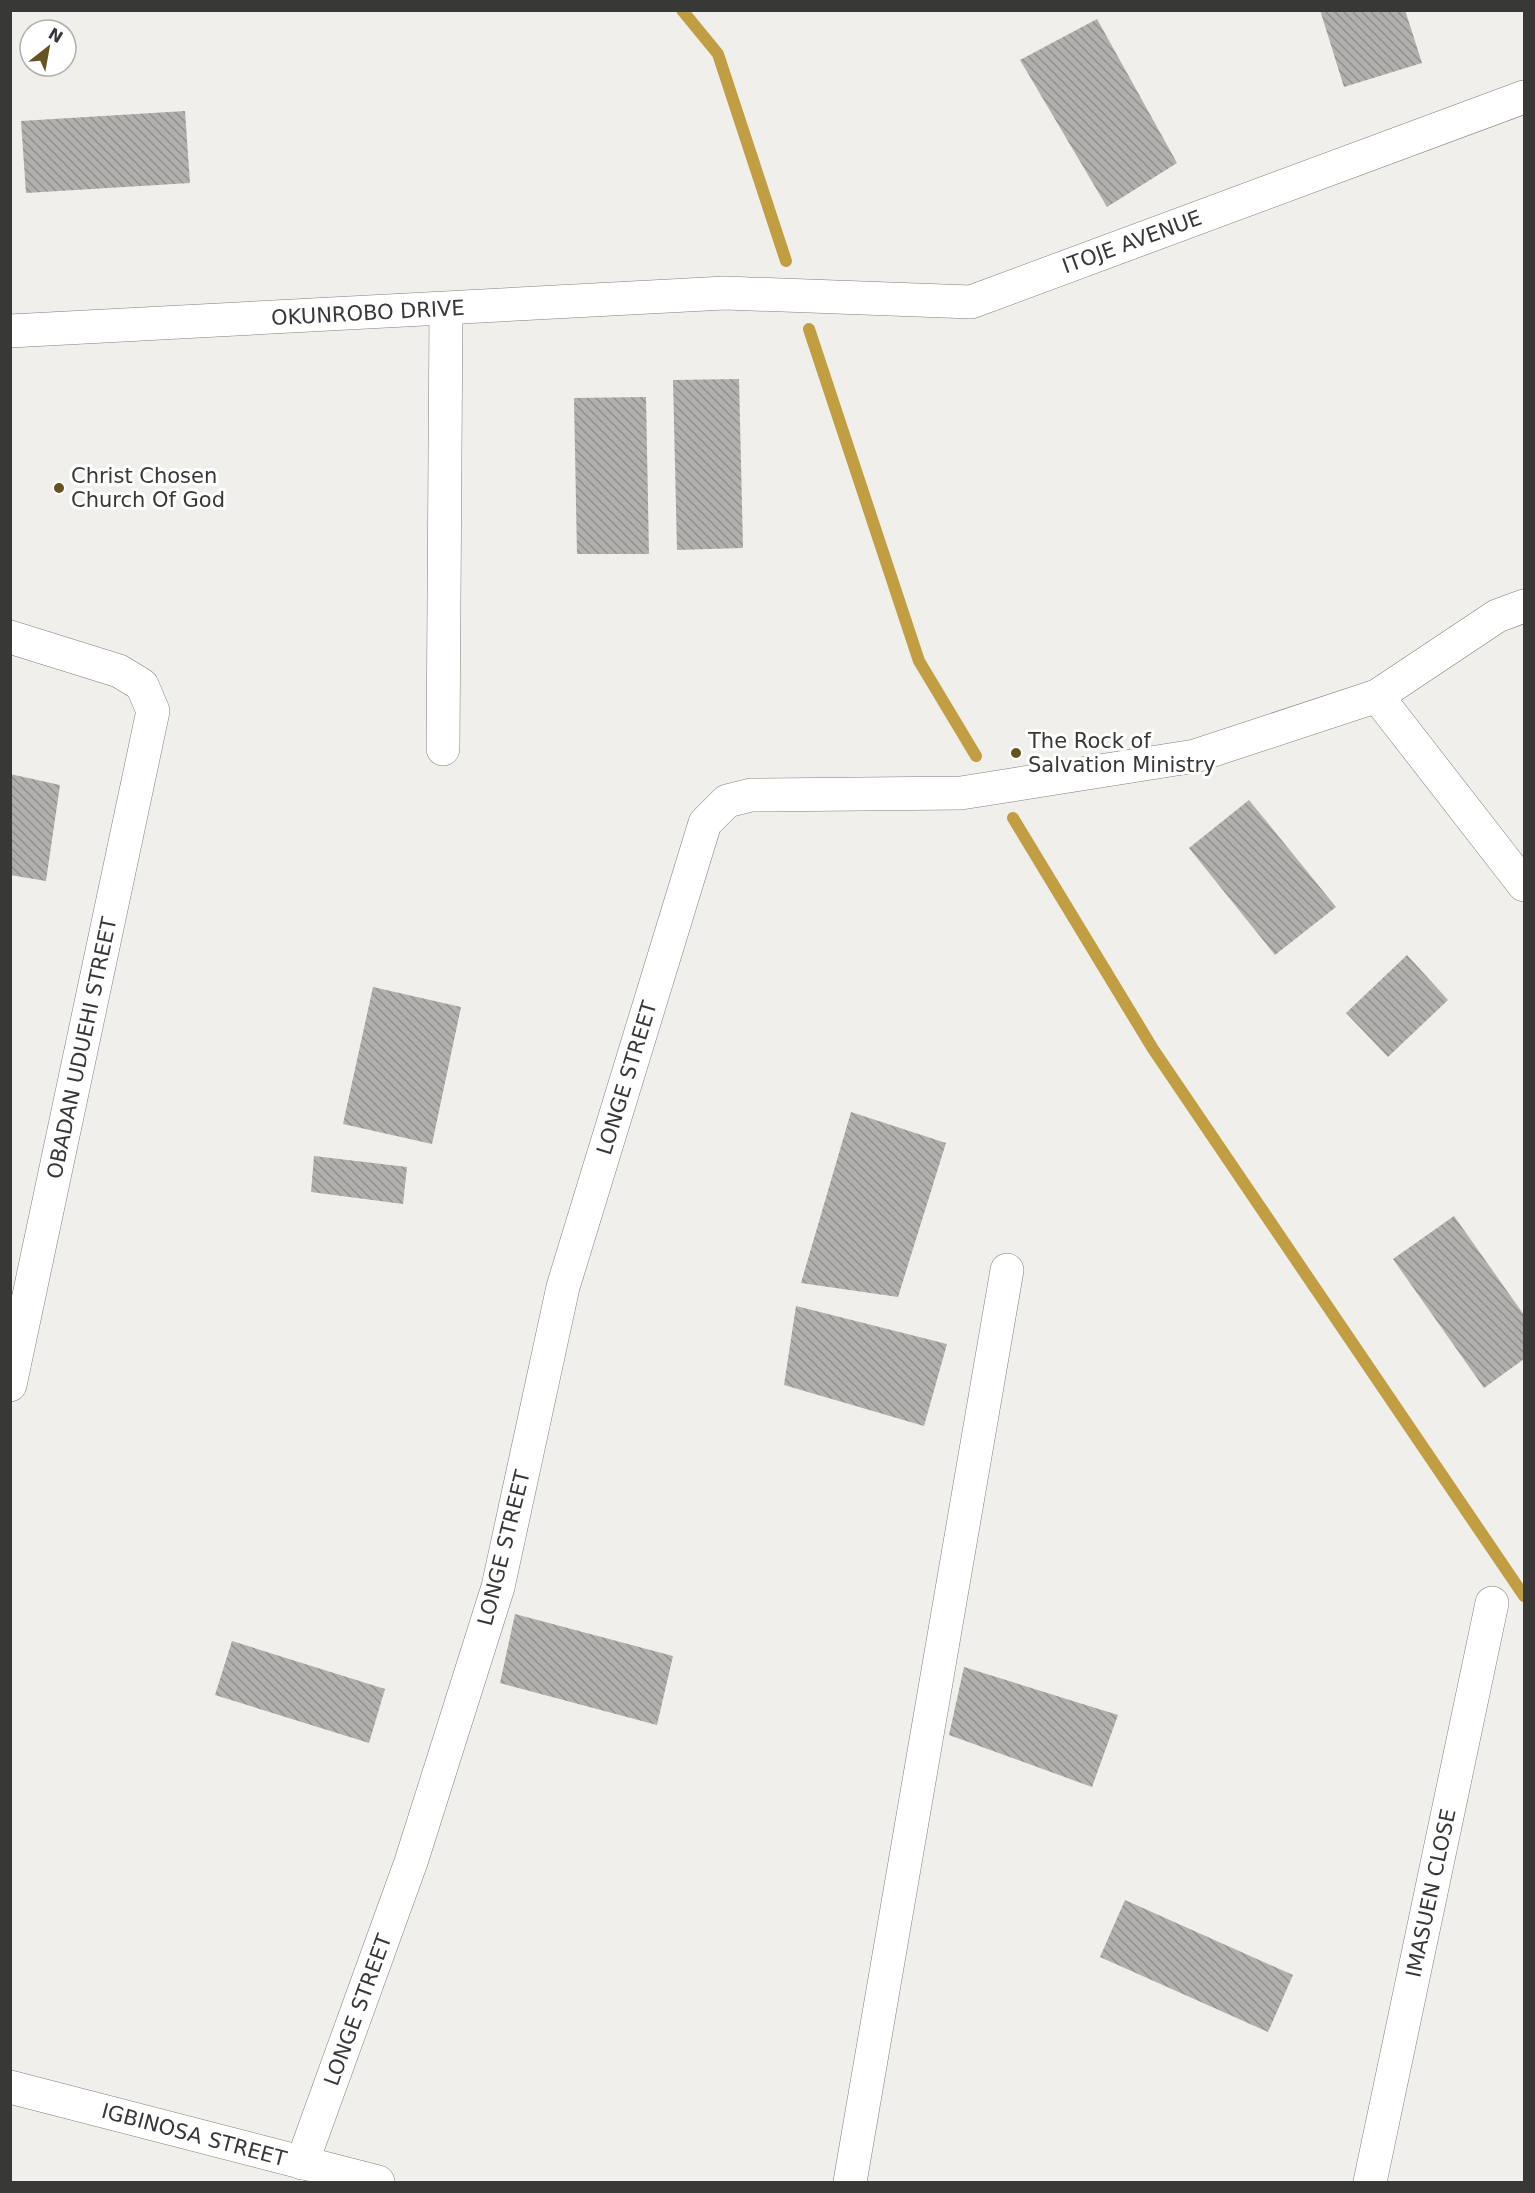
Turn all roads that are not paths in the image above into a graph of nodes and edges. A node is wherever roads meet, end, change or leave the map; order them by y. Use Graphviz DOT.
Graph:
graph roads {
  1 [pos="1524,96"];
  2 [pos="725,293"];
  3 [pos="446,309"];
  4 [pos="10,331"];
  5 [pos="1524,606"];
  6 [pos="10,637"];
  7 [pos="1377,696"];
  8 [pos="443,749"];
  9 [pos="1524,885"];
  10 [pos="1007,1270"];
  11 [pos="10,1385"];
  12 [pos="1492,1603"];
  13 [pos="10,2087"];
  14 [pos="302,2163"];
  15 [pos="378,2182"];
  16 [pos="850,2182"];
  17 [pos="1370,2182"];
  1 -- 2 [label="street, ITOJE AVENUE"];
  2 -- 3 [label="street, OKUNROBO DRIVE"];
  3 -- 4 [label="street, OKUNROBO DRIVE"];
  3 -- 8 [label="street"];
  5 -- 7 [label="street, LONGE STREET"];
  6 -- 11 [label="street, OBADAN UDUEHI STREET"];
  7 -- 9 [label="street"];
  7 -- 14 [label="street, LONGE STREET"];
  10 -- 16 [label="street"];
  12 -- 17 [label="street, IMASUEN CLOSE"];
  13 -- 14 [label="street, IGBINOSA STREET"];
  14 -- 15 [label="street, IGBINOSA STREET"];
}
